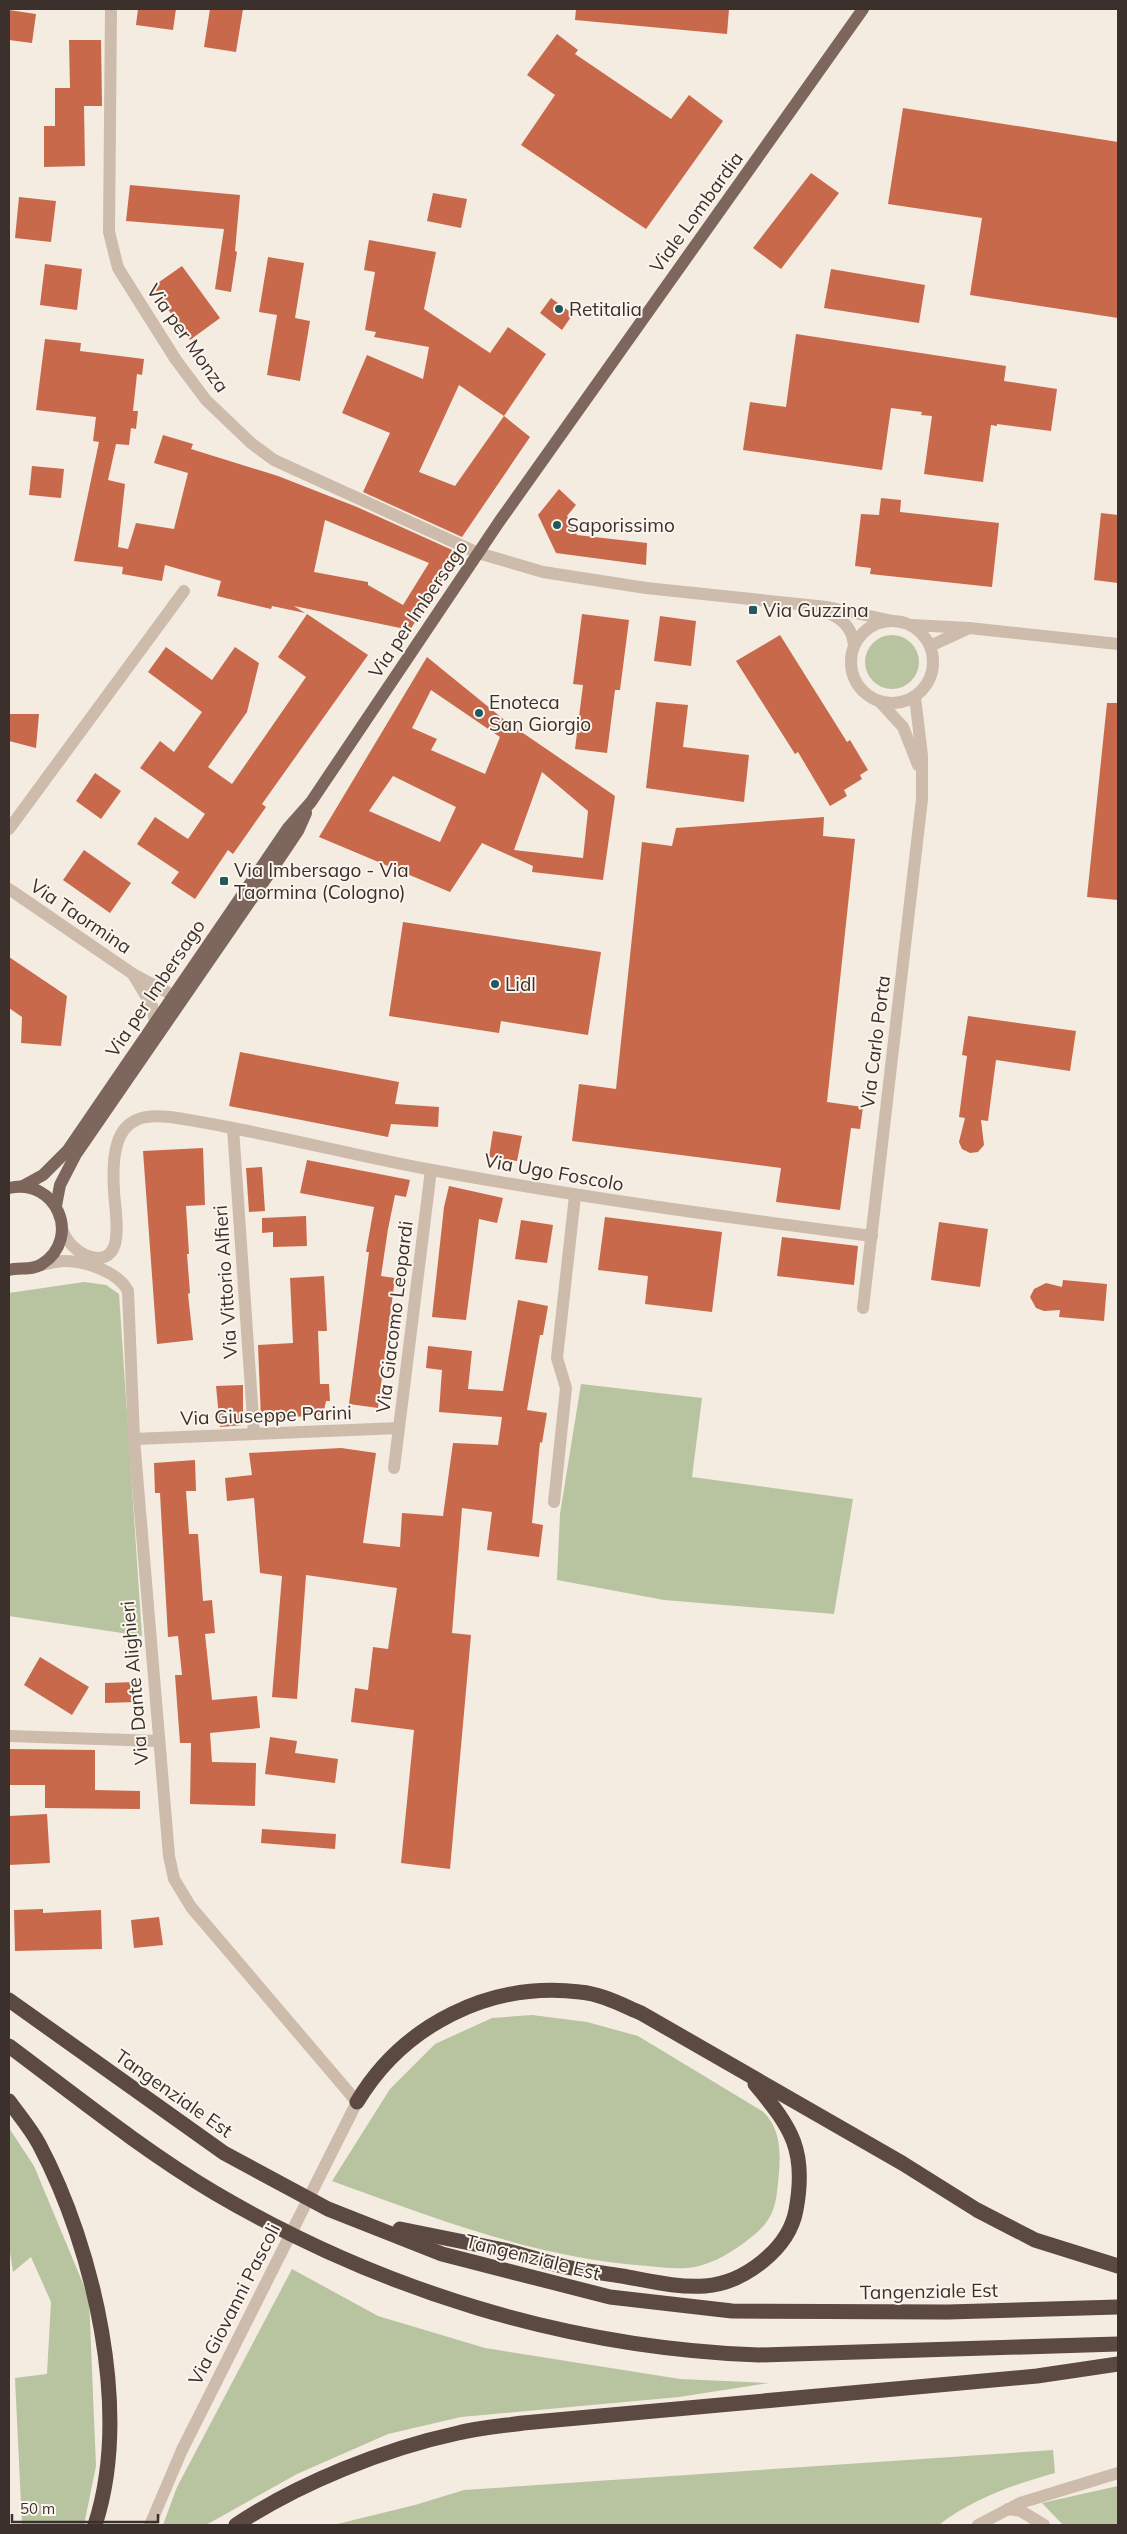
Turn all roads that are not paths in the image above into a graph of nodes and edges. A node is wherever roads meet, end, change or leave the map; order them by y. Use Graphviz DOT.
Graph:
graph roads {
  1 [pos="111,9"];
  2 [pos="863,9"];
  3 [pos="559,437"];
  4 [pos="478,553"];
  5 [pos="184,590"];
  6 [pos="813,606"];
  7 [pos="893,621"];
  8 [pos="907,624"];
  9 [pos="969,628"];
  10 [pos="1118,644"];
  11 [pos="854,645"];
  12 [pos="930,646"];
  13 [pos="915,697"];
  14 [pos="880,702"];
  15 [pos="922,779"];
  16 [pos="9,829"];
  17 [pos="9,889"];
  18 [pos="133,974"];
  19 [pos="177,997"];
  20 [pos="155,1021"];
  21 [pos="233,1128"];
  22 [pos="431,1170"];
  23 [pos="23,1186"];
  24 [pos="9,1188"];
  25 [pos="574,1196"];
  26 [pos="56,1206"];
  27 [pos="63,1231"];
  28 [pos="872,1236"];
  29 [pos="41,1265"];
  30 [pos="10,1269"];
  31 [pos="863,1308"];
  32 [pos="399,1428"];
  33 [pos="254,1433"];
  34 [pos="134,1440"];
  35 [pos="394,1468"];
  36 [pos="554,1502"];
  37 [pos="9,1736"];
  38 [pos="158,1741"];
  39 [pos="9,2000"];
  40 [pos="9,2046"];
  41 [pos="747,2075"];
  42 [pos="9,2101"];
  43 [pos="357,2102"];
  44 [pos="361,2222"];
  45 [pos="1118,2266"];
  46 [pos="1118,2307"];
  47 [pos="1118,2344"];
  48 [pos="1118,2364"];
  49 [pos="1118,2473"];
  50 [pos="1006,2510"];
  51 [pos="95,2525"];
  52 [pos="150,2525"];
  53 [pos="236,2525"];
  54 [pos="978,2525"];
  55 [pos="1044,2525"];
  1 -- 4 [label="street, Via per Monza"];
  2 -- 3 [label="main road, Viale Lombardia"];
  3 -- 4 [label="main road, Via per Imbersago"];
  4 -- 6 [label="street"];
  4 -- 19 [label="main road, Via per Imbersago"];
  5 -- 16 [label="street"];
  6 -- 7 [label="street"];
  6 -- 11 [label="street"];
  7 -- 8 [label="street"];
  7 -- 11 [label="street"];
  8 -- 9 [label="street"];
  8 -- 12 [label="street"];
  9 -- 10 [label="street"];
  9 -- 12 [label="street"];
  11 -- 14 [label="street"];
  12 -- 13 [label="street"];
  13 -- 14 [label="street"];
  13 -- 15 [label="street, Via Carlo Porta"];
  14 -- 15 [label="street, Via Carlo Porta"];
  15 -- 28 [label="street, Via Carlo Porta"];
  17 -- 18 [label="street, Via Taormina"];
  18 -- 19 [label="street, Via Taormina"];
  18 -- 20 [label="street, Via Taormina"];
  19 -- 20 [label="main road, Via per Imbersago"];
  19 -- 26 [label="main road, Via per Imbersago"];
  20 -- 23 [label="main road, Via per Imbersago"];
  21 -- 22 [label="street, Via Ugo Foscolo"];
  21 -- 27 [label="street"];
  21 -- 33 [label="street, Via Vittorio Alfieri"];
  22 -- 25 [label="street, Via Ugo Foscolo"];
  22 -- 32 [label="street, Via Giacomo Leopardi"];
  23 -- 24 [label="main road, Via per Imbersago"];
  23 -- 26 [label="main road, Via per Imbersago"];
  25 -- 28 [label="street, Via Ugo Foscolo"];
  25 -- 36 [label="street"];
  26 -- 27 [label="main road, Via per Imbersago"];
  27 -- 29 [label="main road"];
  28 -- 31 [label="street, Via Carlo Porta"];
  29 -- 30 [label="main road"];
  29 -- 34 [label="street, Via Dante Alighieri"];
  32 -- 33 [label="street, Via Giuseppe Parini"];
  32 -- 35 [label="street, Via Giacomo Leopardi"];
  33 -- 34 [label="street, Via Giuseppe Parini"];
  34 -- 38 [label="street, Via Dante Alighieri"];
  37 -- 38 [label="street"];
  38 -- 43 [label="street, Via Dante Alighieri"];
  39 -- 44 [label="highway, Tangenziale Est"];
  40 -- 47 [label="highway"];
  41 -- 43 [label="highway"];
  41 -- 44 [label="highway"];
  41 -- 45 [label="highway"];
  42 -- 51 [label="highway"];
  43 -- 52 [label="street, Via Giovanni Pascoli"];
  44 -- 46 [label="highway, Tangenziale Est"];
  48 -- 53 [label="highway"];
  49 -- 50 [label="street"];
  50 -- 54 [label="street"];
  50 -- 55 [label="street"];
}
